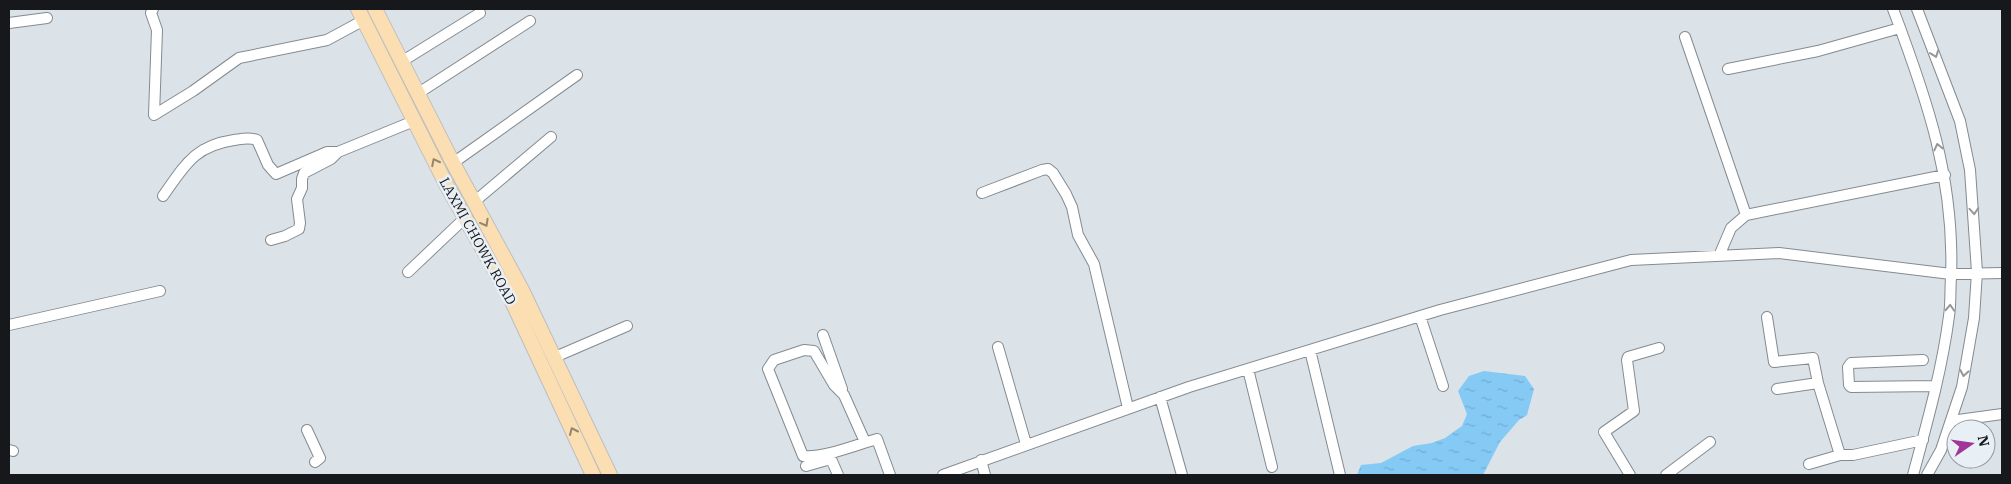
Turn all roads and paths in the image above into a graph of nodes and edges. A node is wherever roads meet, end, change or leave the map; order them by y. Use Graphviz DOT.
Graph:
graph roads {
  1 [pos="153,9"];
  2 [pos="375,9"];
  3 [pos="1893,9"];
  4 [pos="1917,9"];
  5 [pos="362,13"];
  6 [pos="480,13"];
  7 [pos="46,18"];
  8 [pos="530,21"];
  9 [pos="9,23"];
  10 [pos="1900,28"];
  11 [pos="1685,37"];
  12 [pos="401,62"];
  13 [pos="1728,69"];
  14 [pos="578,76"];
  15 [pos="417,94"];
  16 [pos="414,121"];
  17 [pos="551,137"];
  18 [pos="338,152"];
  19 [pos="453,163"];
  20 [pos="1945,175"];
  21 [pos="982,193"];
  22 [pos="163,196"];
  23 [pos="471,197"];
  24 [pos="455,199"];
  25 [pos="1746,214"];
  26 [pos="466,217"];
  27 [pos="271,240"];
  28 [pos="1719,256"];
  29 [pos="408,272"];
  30 [pos="1977,272"];
  31 [pos="2002,273"];
  32 [pos="1951,274"];
  33 [pos="160,291"];
  34 [pos="1420,316"];
  35 [pos="1768,317"];
  36 [pos="9,324"];
  37 [pos="627,326"];
  38 [pos="823,335"];
  39 [pos="998,346"];
  40 [pos="1659,348"];
  41 [pos="1310,350"];
  42 [pos="555,357"];
  43 [pos="1923,360"];
  44 [pos="1248,368"];
  45 [pos="1818,382"];
  46 [pos="1443,386"];
  47 [pos="1936,386"];
  48 [pos="1777,389"];
  49 [pos="844,395"];
  50 [pos="1160,397"];
  51 [pos="1128,408"];
  52 [pos="2002,414"];
  53 [pos="1952,419"];
  54 [pos="1966,419"];
  55 [pos="307,430"];
  56 [pos="1946,437"];
  57 [pos="1923,440"];
  58 [pos="865,442"];
  59 [pos="1710,442"];
  60 [pos="1026,444"];
  61 [pos="1840,455"];
  62 [pos="981,460"];
  63 [pos="315,462"];
  64 [pos="1808,464"];
  65 [pos="806,466"];
  66 [pos="1272,467"];
  67 [pos="593,475"];
  68 [pos="610,475"];
  69 [pos="838,475"];
  70 [pos="890,475"];
  71 [pos="943,475"];
  72 [pos="985,475"];
  73 [pos="1182,475"];
  74 [pos="1340,475"];
  75 [pos="1630,475"];
  76 [pos="1666,475"];
  77 [pos="1913,475"];
  78 [pos="1927,475"];
  1 -- 5 [label="street"];
  2 -- 12 [label="main road, LAXMI CHOWK ROAD"];
  3 -- 10 [label="street"];
  4 -- 30 [label="street, one-way"];
  5 -- 16 [label="main road, LAXMI CHOWK ROAD"];
  6 -- 12 [label="street"];
  7 -- 9 [label="street"];
  8 -- 15 [label="street"];
  10 -- 13 [label="street"];
  20 -- 10 [label="street, one-way"];
  11 -- 25 [label="street"];
  12 -- 15 [label="main road, LAXMI CHOWK ROAD"];
  14 -- 19 [label="street"];
  15 -- 19 [label="main road, LAXMI CHOWK ROAD"];
  16 -- 18 [label="street"];
  24 -- 16 [label="main road, LAXMI CHOWK ROAD, one-way"];
  17 -- 23 [label="street"];
  18 -- 22 [label="street"];
  18 -- 27 [label="street"];
  19 -- 23 [label="main road, LAXMI CHOWK ROAD"];
  20 -- 25 [label="street"];
  20 -- 32 [label="street"];
  21 -- 51 [label="street"];
  23 -- 24 [label="main road"];
  23 -- 42 [label="main road, LAXMI CHOWK ROAD, one-way"];
  24 -- 26 [label="main road, LAXMI CHOWK ROAD"];
  25 -- 28 [label="street"];
  26 -- 29 [label="street"];
  67 -- 26 [label="main road, LAXMI CHOWK ROAD, one-way"];
  28 -- 32 [label="street"];
  28 -- 34 [label="street"];
  30 -- 31 [label="street"];
  30 -- 32 [label="street"];
  30 -- 53 [label="street, one-way"];
  47 -- 32 [label="street, one-way"];
  33 -- 36 [label="street"];
  34 -- 41 [label="street"];
  34 -- 46 [label="street"];
  35 -- 45 [label="street"];
  37 -- 42 [label="street"];
  38 -- 49 [label="street"];
  39 -- 60 [label="street"];
  40 -- 75 [label="street"];
  41 -- 44 [label="street"];
  41 -- 74 [label="street"];
  42 -- 68 [label="main road, LAXMI CHOWK ROAD"];
  43 -- 47 [label="street"];
  44 -- 50 [label="street"];
  44 -- 66 [label="street"];
  45 -- 48 [label="street"];
  45 -- 61 [label="street"];
  47 -- 57 [label="street"];
  49 -- 58 [label="street"];
  49 -- 58 [label="street"];
  50 -- 51 [label="street"];
  50 -- 73 [label="street"];
  51 -- 60 [label="street"];
  52 -- 54 [label="street"];
  55 -- 63 [label="street"];
  56 -- 78 [label="street"];
  57 -- 61 [label="street"];
  57 -- 77 [label="street"];
  58 -- 70 [label="street"];
  59 -- 76 [label="street"];
  60 -- 62 [label="street"];
  61 -- 64 [label="street"];
  62 -- 71 [label="street"];
  62 -- 72 [label="street"];
  65 -- 69 [label="street"];
}
